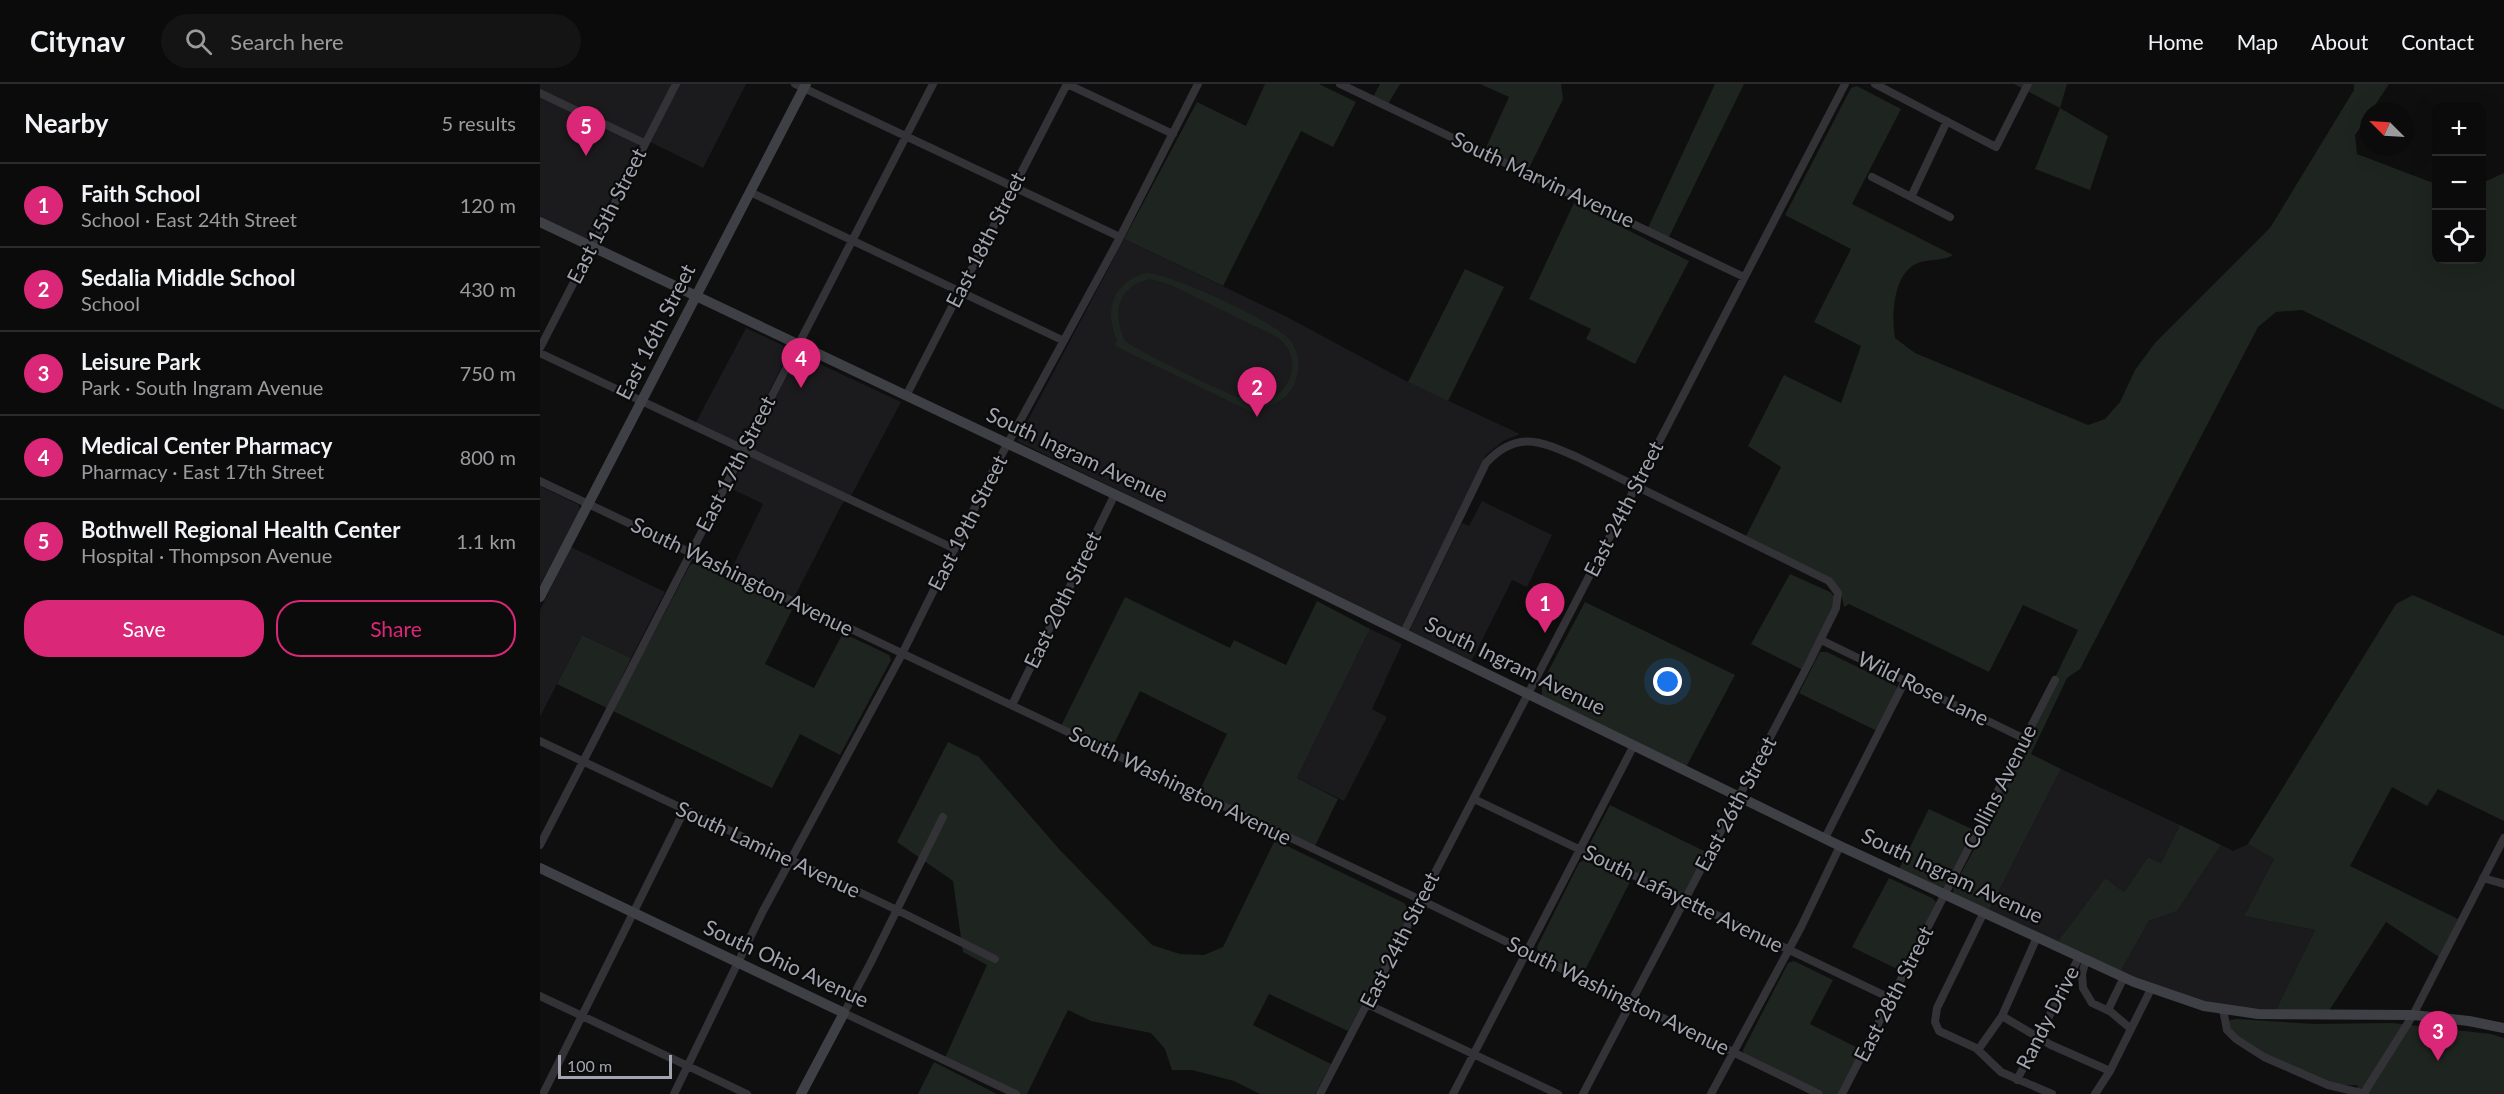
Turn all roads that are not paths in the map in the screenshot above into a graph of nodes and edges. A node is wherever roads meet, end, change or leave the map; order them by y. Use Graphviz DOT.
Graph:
graph roads {
  1 [pos="676,84"];
  2 [pos="933,84"];
  3 [pos="1067,84"];
  4 [pos="1198,84"];
  5 [pos="1340,84"];
  6 [pos="1845,84"];
  7 [pos="1875,84"];
  8 [pos="2028,84"];
  9 [pos="801,86"];
  10 [pos="540,93"];
  11 [pos="1947,121"];
  12 [pos="1173,134"];
  13 [pos="906,136"];
  14 [pos="644,143"];
  15 [pos="1872,177"];
  16 [pos="1014,187"];
  17 [pos="750,192"];
  18 [pos="1911,197"];
  19 [pos="1950,217"];
  20 [pos="540,222"];
  21 [pos="1120,237"];
  22 [pos="852,241"];
  23 [pos="591,247"];
  24 [pos="1744,277"];
  25 [pos="960,292"];
  26 [pos="696,296"];
  27 [pos="1062,340"];
  28 [pos="798,344"];
  29 [pos="540,351"];
  30 [pos="906,396"];
  31 [pos="641,402"];
  32 [pos="1008,443"];
  33 [pos="744,450"];
  34 [pos="540,481"];
  35 [pos="1636,486"];
  36 [pos="1115,494"];
  37 [pos="588,504"];
  38 [pos="955,549"];
  39 [pos="691,552"];
  40 [pos="540,597"];
  41 [pos="1403,634"];
  42 [pos="1821,640"];
  43 [pos="902,654"];
  44 [pos="2055,680"];
  45 [pos="1905,681"];
  46 [pos="1528,693"];
  47 [pos="1012,705"];
  48 [pos="2025,739"];
  49 [pos="540,741"];
  50 [pos="1634,745"];
  51 [pos="581,761"];
  52 [pos="1740,796"];
  53 [pos="1473,799"];
  54 [pos="684,811"];
  55 [pos="943,817"];
  56 [pos="1825,838"];
  57 [pos="2504,838"];
  58 [pos="540,845"];
  59 [pos="1840,846"];
  60 [pos="1580,849"];
  61 [pos="790,860"];
  62 [pos="540,868"];
  63 [pos="2483,878"];
  64 [pos="2504,884"];
  65 [pos="1946,894"];
  66 [pos="1421,900"];
  67 [pos="1685,900"];
  68 [pos="897,910"];
  69 [pos="633,912"];
  70 [pos="1984,912"];
  71 [pos="2037,937"];
  72 [pos="1789,950"];
  73 [pos="1526,951"];
  74 [pos="2083,958"];
  75 [pos="995,959"];
  76 [pos="737,962"];
  77 [pos="2124,977"];
  78 [pos="2151,989"];
  79 [pos="540,996"];
  80 [pos="1892,999"];
  81 [pos="1632,1002"];
  82 [pos="1367,1004"];
  83 [pos="2223,1009"];
  84 [pos="2108,1010"];
  85 [pos="844,1012"];
  86 [pos="2413,1015"];
  87 [pos="582,1016"];
  88 [pos="2002,1016"];
  89 [pos="2504,1028"];
  90 [pos="2131,1029"];
  91 [pos="2038,1038"];
  92 [pos="1978,1050"];
  93 [pos="1733,1052"];
  94 [pos="1473,1054"];
  95 [pos="687,1065"];
  96 [pos="2110,1071"];
  97 [pos="2017,1080"];
  98 [pos="543,1094"];
  99 [pos="674,1094"];
  100 [pos="747,1094"];
  101 [pos="801,1094"];
  102 [pos="1016,1094"];
  103 [pos="1320,1094"];
  104 [pos="1453,1094"];
  105 [pos="1558,1094"];
  106 [pos="1584,1094"];
  107 [pos="1711,1094"];
  108 [pos="1819,1094"];
  109 [pos="1842,1094"];
  110 [pos="2052,1094"];
  111 [pos="2095,1094"];
  112 [pos="2365,1094"];
  1 -- 14 [label="street, East 15th Street"];
  2 -- 13 [label="street, East 17th Street"];
  3 -- 12 [label="street"];
  3 -- 16 [label="street, East 18th Street"];
  4 -- 12 [label="street, East 19th Street"];
  5 -- 24 [label="street, South Marvin Avenue"];
  6 -- 24 [label="street, East 24th Street"];
  7 -- 11 [label="street"];
  8 -- 11 [label="street"];
  9 -- 13 [label="street"];
  9 -- 17 [label="main road, East 16th Street"];
  10 -- 14 [label="street"];
  11 -- 18 [label="street"];
  12 -- 21 [label="street, East 19th Street"];
  13 -- 16 [label="street"];
  13 -- 22 [label="street, East 17th Street"];
  14 -- 23 [label="street, East 15th Street"];
  15 -- 18 [label="street"];
  16 -- 21 [label="street"];
  16 -- 25 [label="street, East 18th Street"];
  17 -- 22 [label="street"];
  17 -- 26 [label="main road, East 16th Street"];
  18 -- 19 [label="street"];
  20 -- 23 [label="main road, South Ingram Avenue"];
  21 -- 27 [label="street, East 19th Street"];
  22 -- 25 [label="street"];
  22 -- 28 [label="street, East 17th Street"];
  23 -- 26 [label="main road, South Ingram Avenue"];
  23 -- 29 [label="street, East 15th Street"];
  24 -- 35 [label="street, East 24th Street"];
  25 -- 27 [label="street"];
  25 -- 30 [label="street, East 18th Street"];
  26 -- 28 [label="main road, South Ingram Avenue"];
  26 -- 31 [label="main road, East 16th Street"];
  27 -- 32 [label="street, East 19th Street"];
  28 -- 30 [label="main road, South Ingram Avenue"];
  28 -- 33 [label="street, East 17th Street"];
  29 -- 31 [label="street"];
  30 -- 32 [label="main road, South Ingram Avenue"];
  31 -- 33 [label="street"];
  31 -- 37 [label="main road, East 16th Street"];
  32 -- 36 [label="main road, South Ingram Avenue"];
  32 -- 38 [label="street, East 19th Street"];
  33 -- 38 [label="street"];
  33 -- 39 [label="street, East 17th Street"];
  34 -- 37 [label="street, South Washington Avenue"];
  35 -- 41 [label="street, East 26th Street"];
  35 -- 42 [label="street, East 26th Street"];
  35 -- 46 [label="street, East 24th Street"];
  36 -- 41 [label="main road, South Ingram Avenue"];
  36 -- 47 [label="street, East 20th Street"];
  37 -- 39 [label="street, South Washington Avenue"];
  37 -- 40 [label="main road, East 16th Street"];
  38 -- 43 [label="street, East 19th Street"];
  39 -- 43 [label="street, South Washington Avenue"];
  39 -- 51 [label="street, East 17th Street"];
  41 -- 46 [label="main road, South Ingram Avenue"];
  42 -- 45 [label="street, Wild Rose Lane"];
  42 -- 52 [label="street, East 26th Street"];
  43 -- 47 [label="street, South Washington Avenue"];
  43 -- 61 [label="street, East 19th Street"];
  44 -- 48 [label="street, Collins Avenue"];
  45 -- 48 [label="street, Wild Rose Lane"];
  45 -- 56 [label="street"];
  46 -- 50 [label="main road, South Ingram Avenue"];
  46 -- 53 [label="street, East 24th Street"];
  47 -- 66 [label="street, South Washington Avenue"];
  48 -- 65 [label="street, Collins Avenue"];
  49 -- 51 [label="street, South Lamine Avenue"];
  50 -- 52 [label="main road, South Ingram Avenue"];
  50 -- 60 [label="street"];
  51 -- 54 [label="street, South Lamine Avenue"];
  51 -- 58 [label="street, East 17th Street"];
  52 -- 56 [label="main road, South Ingram Avenue"];
  52 -- 67 [label="street, East 26th Street"];
  53 -- 60 [label="street, South Lafayette Avenue"];
  53 -- 66 [label="street, East 24th Street"];
  54 -- 61 [label="street, South Lamine Avenue"];
  54 -- 69 [label="street"];
  55 -- 68 [label="street"];
  56 -- 59 [label="main road, South Ingram Avenue"];
  57 -- 63 [label="street"];
  59 -- 65 [label="main road, South Ingram Avenue"];
  59 -- 72 [label="street"];
  60 -- 67 [label="street, South Lafayette Avenue"];
  60 -- 73 [label="street"];
  61 -- 68 [label="street, South Lamine Avenue"];
  61 -- 76 [label="street, East 19th Street"];
  62 -- 69 [label="main road, South Ohio Avenue"];
  63 -- 64 [label="street"];
  63 -- 86 [label="street"];
  65 -- 70 [label="main road, South Ingram Avenue"];
  65 -- 80 [label="street, East 28th Street"];
  66 -- 73 [label="street, South Washington Avenue"];
  66 -- 82 [label="street, East 24th Street"];
  67 -- 72 [label="street, South Lafayette Avenue"];
  67 -- 81 [label="street, East 26th Street"];
  68 -- 75 [label="street, South Lamine Avenue"];
  68 -- 85 [label="street"];
  69 -- 76 [label="main road, South Ohio Avenue"];
  69 -- 87 [label="street"];
  70 -- 71 [label="main road, South Ingram Avenue"];
  70 -- 92 [label="street"];
  71 -- 74 [label="main road, South Ingram Avenue"];
  71 -- 88 [label="street"];
  72 -- 80 [label="street, South Lafayette Avenue"];
  72 -- 93 [label="street"];
  73 -- 81 [label="street, South Washington Avenue"];
  73 -- 94 [label="street"];
  74 -- 77 [label="main road, South Ingram Avenue"];
  74 -- 84 [label="street"];
  74 -- 91 [label="street, Randy Drive"];
  76 -- 85 [label="main road, South Ohio Avenue"];
  76 -- 95 [label="street, East 19th Street"];
  77 -- 78 [label="main road, South Ingram Avenue"];
  77 -- 84 [label="street"];
  78 -- 83 [label="main road, South Ingram Avenue"];
  78 -- 90 [label="street"];
  79 -- 87 [label="street"];
  80 -- 109 [label="street, East 28th Street"];
  81 -- 93 [label="street, South Washington Avenue"];
  81 -- 106 [label="street, East 26th Street"];
  82 -- 94 [label="street"];
  82 -- 103 [label="street, East 24th Street"];
  83 -- 86 [label="main road, South Ingram Avenue"];
  83 -- 112 [label="street"];
  84 -- 90 [label="street"];
  85 -- 101 [label="main road"];
  85 -- 102 [label="street, South Ohio Avenue"];
  86 -- 89 [label="main road, South Ingram Avenue"];
  86 -- 112 [label="street"];
  87 -- 95 [label="street"];
  87 -- 98 [label="street"];
  88 -- 91 [label="street"];
  88 -- 92 [label="street"];
  90 -- 96 [label="street"];
  91 -- 96 [label="street"];
  91 -- 97 [label="street, Randy Drive"];
  92 -- 97 [label="street"];
  93 -- 107 [label="street"];
  93 -- 108 [label="street, South Washington Avenue"];
  94 -- 104 [label="street"];
  94 -- 105 [label="street"];
  95 -- 99 [label="street, East 19th Street"];
  95 -- 100 [label="street"];
  96 -- 111 [label="street"];
  97 -- 110 [label="street"];
}
